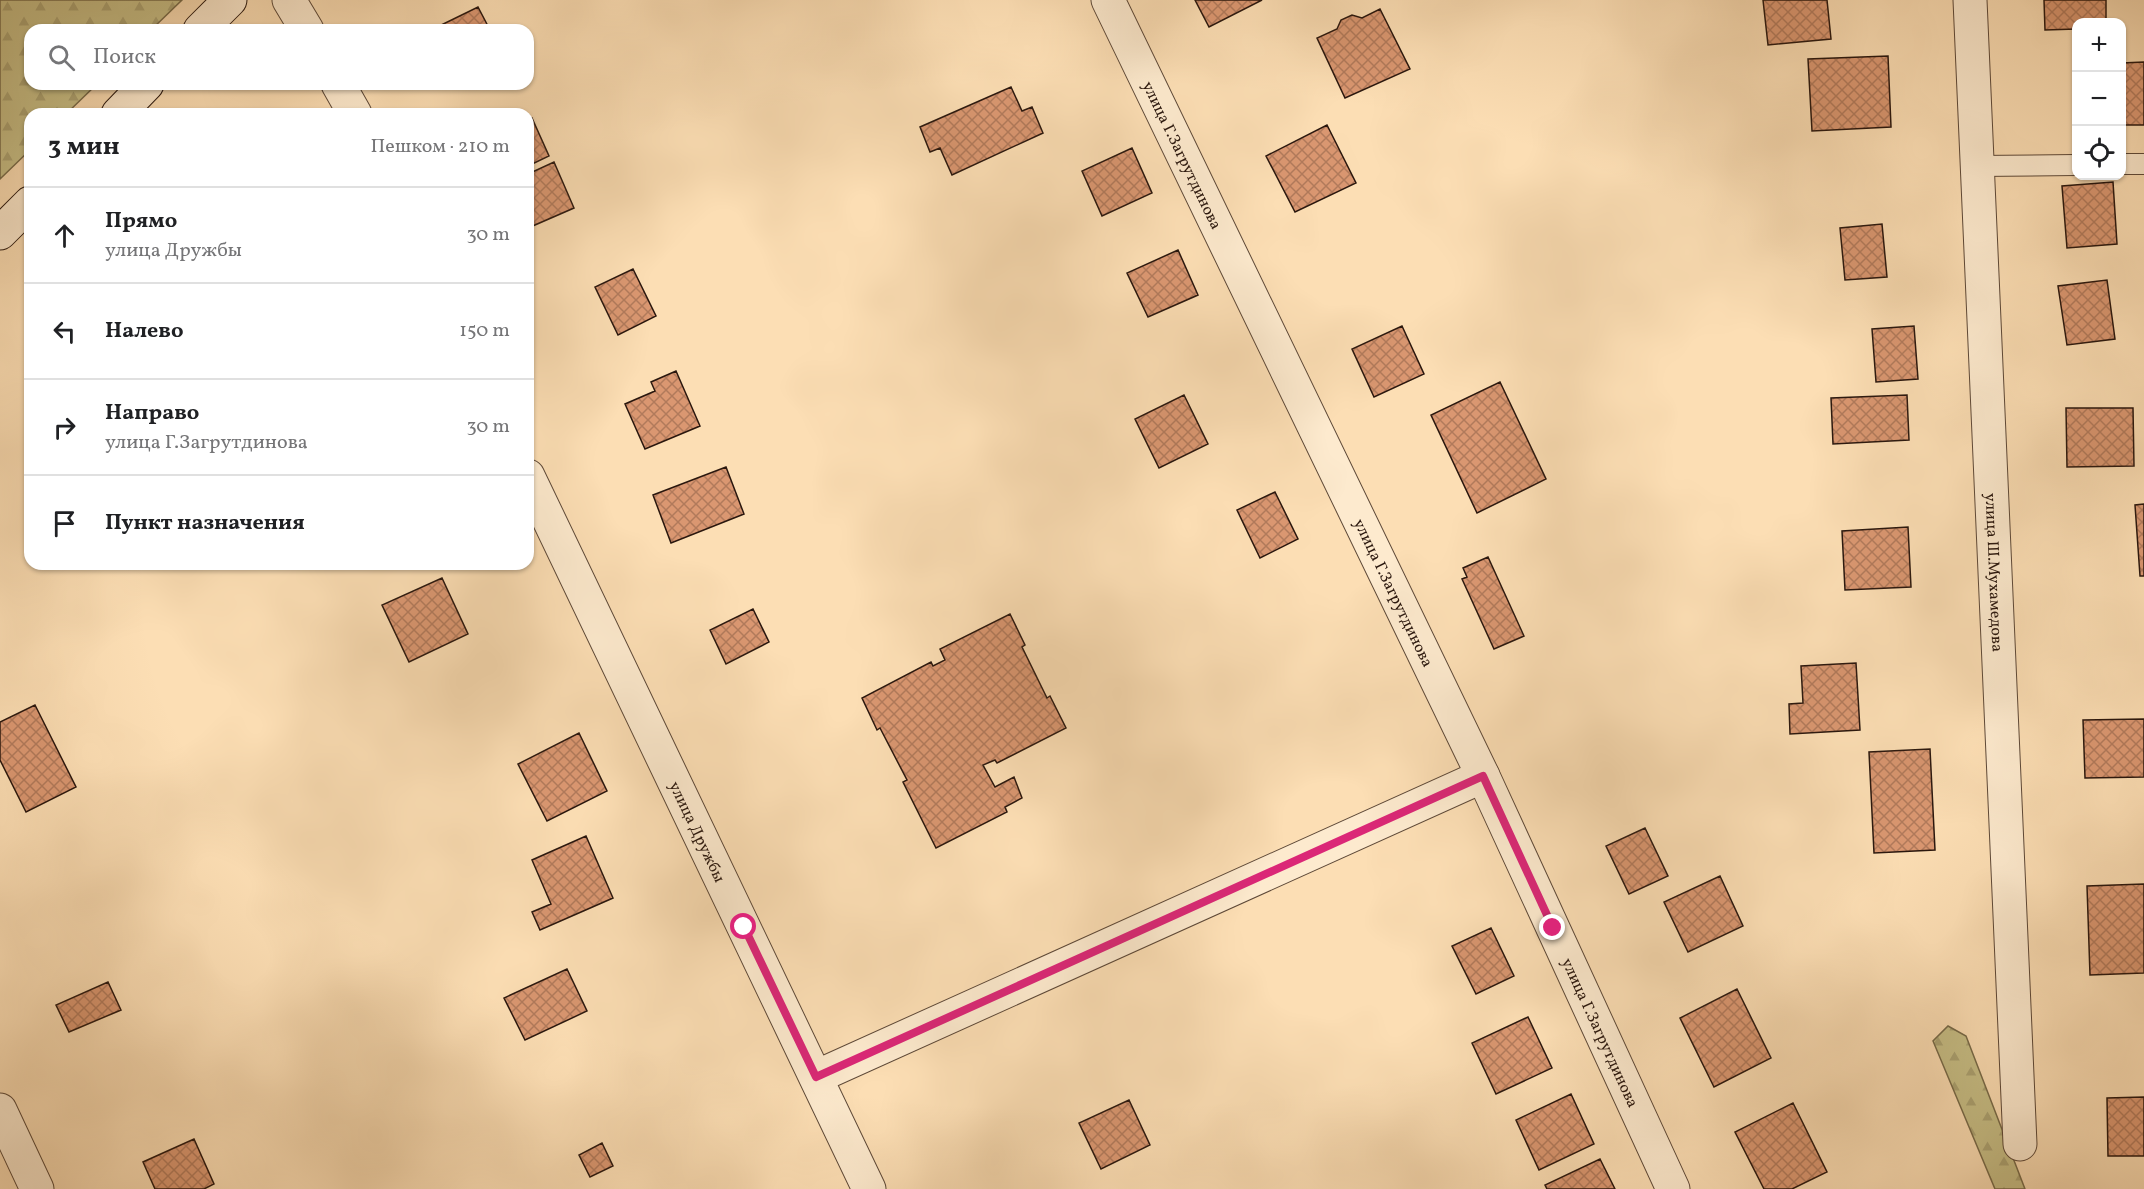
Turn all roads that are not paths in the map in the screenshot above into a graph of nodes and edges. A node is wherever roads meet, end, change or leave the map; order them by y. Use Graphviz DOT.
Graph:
graph roads {
  1 [pos="230,0"];
  2 [pos="289,0"];
  3 [pos="1108,0"];
  4 [pos="1970,0"];
  5 [pos="206,24"];
  6 [pos="303,24"];
  7 [pos="141,90"];
  8 [pos="341,90"];
  9 [pos="124,108"];
  10 [pos="352,108"];
  11 [pos="2126,164"];
  12 [pos="2144,164"];
  13 [pos="2072,165"];
  14 [pos="1976,166"];
  15 [pos="24,209"];
  16 [pos="0,233"];
  17 [pos="534,489"];
  18 [pos="1483,776"];
  19 [pos="816,1077"];
  20 [pos="0,1110"];
  21 [pos="2020,1144"];
  22 [pos="37,1189"];
  23 [pos="869,1189"];
  24 [pos="1673,1189"];
  1 -- 5 [label="street"];
  2 -- 6 [label="street"];
  3 -- 18 [label="street, улица Г.Загрутдинова"];
  4 -- 14 [label="street, улица Ш.Мухамедова"];
  7 -- 9 [label="street"];
  8 -- 10 [label="street"];
  11 -- 12 [label="lane"];
  13 -- 14 [label="lane"];
  14 -- 21 [label="street, улица Ш.Мухамедова"];
  15 -- 16 [label="street"];
  17 -- 19 [label="street, улица Дружбы"];
  18 -- 19 [label="street"];
  18 -- 24 [label="street, улица Г.Загрутдинова"];
  19 -- 23 [label="street, улица Дружбы"];
  20 -- 22 [label="street"];
}
